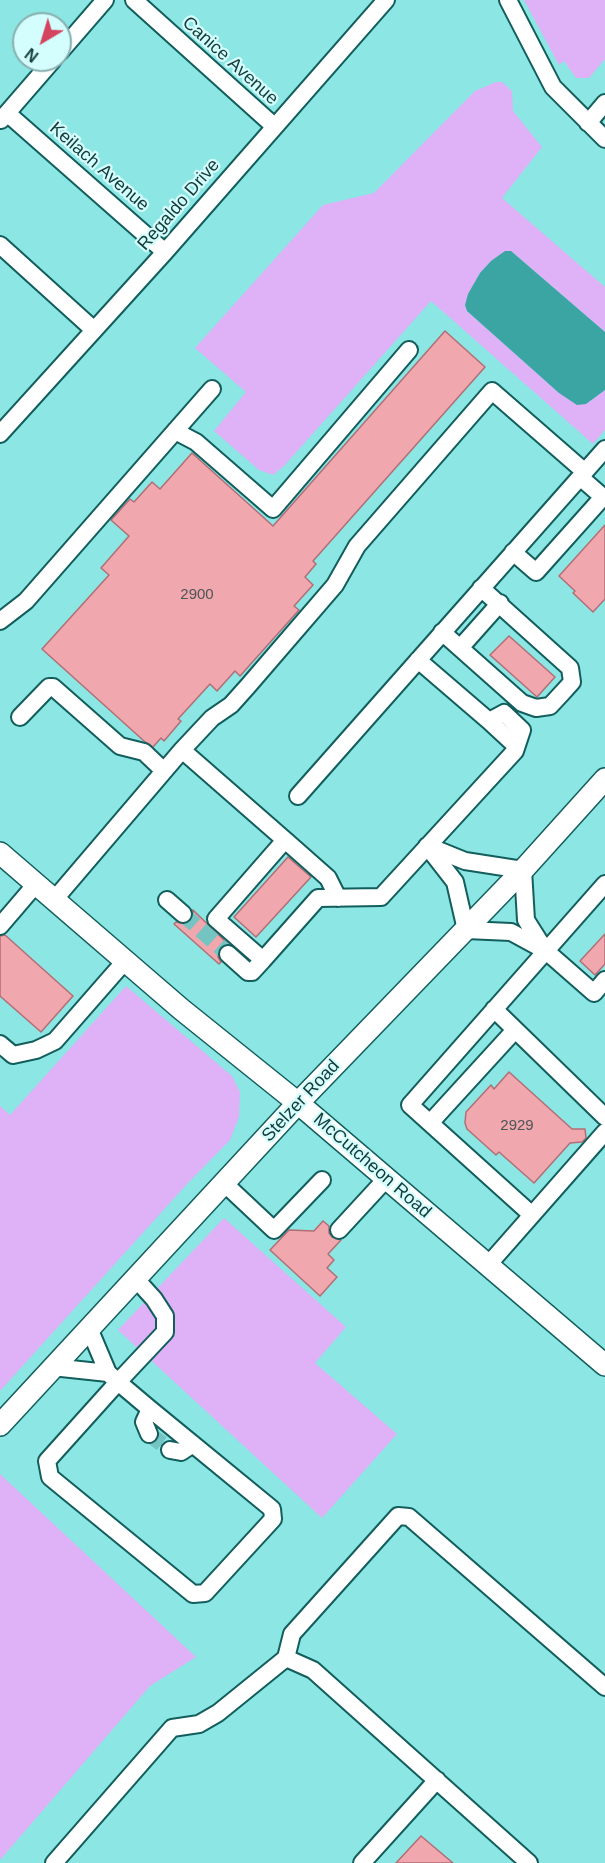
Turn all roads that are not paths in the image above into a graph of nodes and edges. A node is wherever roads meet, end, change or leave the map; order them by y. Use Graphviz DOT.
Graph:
graph roads {
  1 [pos="105,0"];
  2 [pos="134,0"];
  3 [pos="386,0"];
  4 [pos="508,0"];
  5 [pos="72,38"];
  6 [pos="43,72"];
  7 [pos="605,103"];
  8 [pos="4,117"];
  9 [pos="588,123"];
  10 [pos="274,126"];
  11 [pos="605,139"];
  12 [pos="0,245"];
  13 [pos="165,252"];
  14 [pos="94,330"];
  15 [pos="409,350"];
  16 [pos="212,389"];
  17 [pos="175,431"];
  18 [pos="0,434"];
  19 [pos="605,449"];
  20 [pos="582,474"];
  21 [pos="513,552"];
  22 [pos="481,588"];
  23 [pos="500,603"];
  24 [pos="0,621"];
  25 [pos="442,632"];
  26 [pos="460,648"];
  27 [pos="418,660"];
  28 [pos="20,717"];
  29 [pos="182,750"];
  30 [pos="164,771"];
  31 [pos="605,779"];
  32 [pos="298,796"];
  33 [pos="285,840"];
  34 [pos="427,846"];
  35 [pos="0,853"];
  36 [pos="524,870"];
  37 [pos="36,884"];
  38 [pos="605,884"];
  39 [pos="338,898"];
  40 [pos="54,900"];
  41 [pos="167,900"];
  42 [pos="183,914"];
  43 [pos="0,926"];
  44 [pos="466,930"];
  45 [pos="546,951"];
  46 [pos="228,954"];
  47 [pos="263,960"];
  48 [pos="125,961"];
  49 [pos="605,980"];
  50 [pos="494,1009"];
  51 [pos="515,1030"];
  52 [pos="0,1044"];
  53 [pos="298,1103"];
  54 [pos="605,1117"];
  55 [pos="430,1123"];
  56 [pos="605,1132"];
  57 [pos="386,1179"];
  58 [pos="322,1180"];
  59 [pos="224,1183"];
  60 [pos="532,1215"];
  61 [pos="339,1230"];
  62 [pos="488,1265"];
  63 [pos="135,1278"];
  64 [pos="89,1328"];
  65 [pos="605,1365"];
  66 [pos="52,1368"];
  67 [pos="113,1378"];
  68 [pos="150,1409"];
  69 [pos="0,1425"];
  70 [pos="150,1434"];
  71 [pos="193,1444"];
  72 [pos="170,1450"];
  73 [pos="286,1658"];
  74 [pos="605,1687"];
  75 [pos="437,1780"];
  76 [pos="54,1863"];
  77 [pos="362,1863"];
  78 [pos="529,1863"];
  1 -- 5 [label="street"];
  2 -- 10 [label="street, Canice Avenue"];
  3 -- 10 [label="street, Regaldo Drive"];
  4 -- 9 [label="street"];
  6 -- 8 [label="street"];
  7 -- 9 [label="street"];
  8 -- 13 [label="street, Keilach Avenue"];
  9 -- 11 [label="street"];
  10 -- 13 [label="street, Regaldo Drive"];
  12 -- 14 [label="street"];
  13 -- 14 [label="street, Regaldo Drive"];
  14 -- 18 [label="street, Regaldo Drive"];
  15 -- 17 [label="street"];
  16 -- 17 [label="street"];
  17 -- 24 [label="street"];
  19 -- 20 [label="street"];
  20 -- 21 [label="street"];
  20 -- 21 [label="street"];
  20 -- 29 [label="street"];
  21 -- 22 [label="street"];
  22 -- 23 [label="street"];
  22 -- 25 [label="street"];
  23 -- 26 [label="street"];
  23 -- 26 [label="street"];
  25 -- 26 [label="street"];
  25 -- 27 [label="street"];
  27 -- 32 [label="street"];
  27 -- 34 [label="street"];
  28 -- 30 [label="street"];
  29 -- 30 [label="street"];
  29 -- 33 [label="street"];
  30 -- 40 [label="street"];
  31 -- 36 [label="main road, Stelzer Road"];
  33 -- 39 [label="street"];
  33 -- 47 [label="street"];
  34 -- 36 [label="street"];
  34 -- 39 [label="street"];
  34 -- 44 [label="street"];
  35 -- 37 [label="main road, McCutcheon Road"];
  36 -- 44 [label="main road, Stelzer Road"];
  36 -- 45 [label="street"];
  37 -- 40 [label="main road, McCutcheon Road"];
  37 -- 43 [label="street"];
  38 -- 45 [label="street"];
  39 -- 47 [label="street"];
  40 -- 48 [label="main road, McCutcheon Road"];
  41 -- 42 [label="street"];
  44 -- 45 [label="street"];
  44 -- 53 [label="main road, Stelzer Road"];
  45 -- 49 [label="street"];
  45 -- 50 [label="street"];
  46 -- 47 [label="street"];
  48 -- 52 [label="street"];
  48 -- 53 [label="main road, McCutcheon Road"];
  50 -- 51 [label="street"];
  50 -- 55 [label="street"];
  51 -- 54 [label="street"];
  51 -- 55 [label="street"];
  53 -- 57 [label="main road, McCutcheon Road"];
  53 -- 59 [label="main road, Stelzer Road"];
  55 -- 60 [label="street"];
  56 -- 60 [label="street"];
  57 -- 61 [label="street"];
  57 -- 62 [label="main road, McCutcheon Road"];
  58 -- 59 [label="street"];
  59 -- 63 [label="main road, Stelzer Road"];
  60 -- 62 [label="street"];
  62 -- 65 [label="main road, McCutcheon Road"];
  63 -- 64 [label="main road, Stelzer Road"];
  63 -- 67 [label="street"];
  64 -- 66 [label="main road, Stelzer Road"];
  64 -- 67 [label="street"];
  66 -- 67 [label="street"];
  66 -- 69 [label="main road, Stelzer Road"];
  67 -- 68 [label="street"];
  67 -- 71 [label="street"];
  68 -- 70 [label="street"];
  68 -- 71 [label="street"];
  71 -- 72 [label="street"];
  73 -- 74 [label="street"];
  73 -- 75 [label="street"];
  73 -- 76 [label="street"];
  75 -- 77 [label="street"];
  75 -- 78 [label="street"];
}
